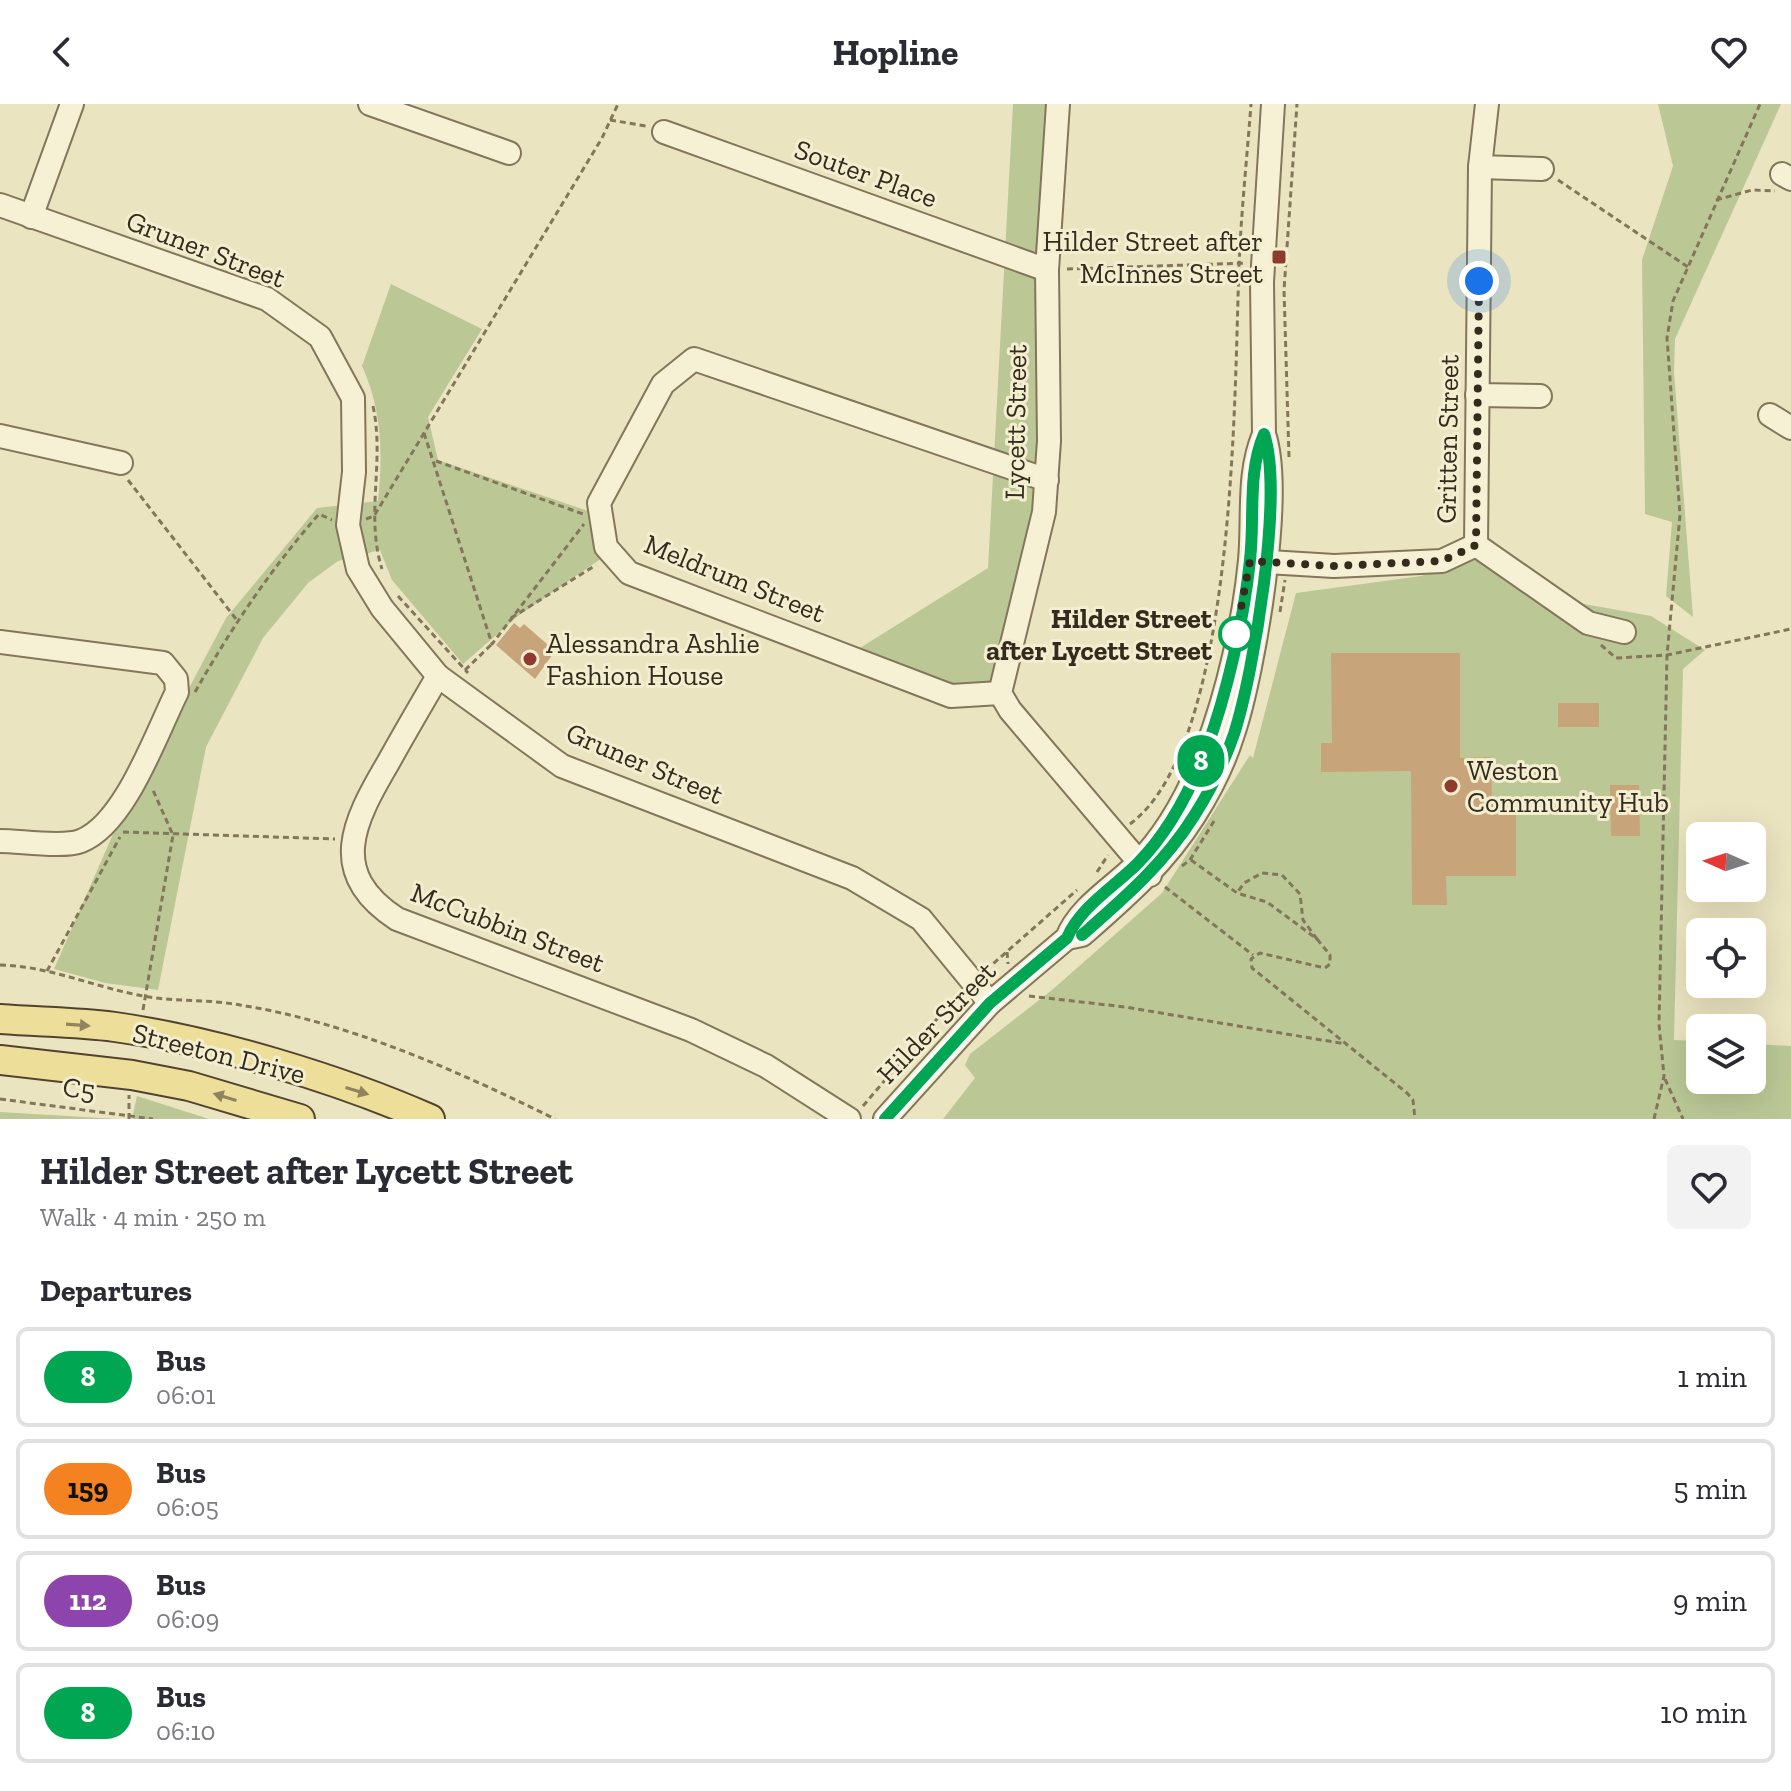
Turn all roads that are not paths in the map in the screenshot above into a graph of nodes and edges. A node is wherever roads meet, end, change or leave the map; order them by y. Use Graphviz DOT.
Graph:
graph roads {
  1 [pos="72,104"];
  2 [pos="370,104"];
  3 [pos="1058,104"];
  4 [pos="1273,104"];
  5 [pos="1487,104"];
  6 [pos="664,132"];
  7 [pos="509,153"];
  8 [pos="1480,167"];
  9 [pos="1542,169"];
  10 [pos="0,205"];
  11 [pos="31,217"];
  12 [pos="1047,270"];
  13 [pos="1477,395"];
  14 [pos="1540,396"];
  15 [pos="1770,415"];
  16 [pos="1791,428"];
  17 [pos="0,436"];
  18 [pos="121,463"];
  19 [pos="1047,480"];
  20 [pos="1476,545"];
  21 [pos="1258,562"];
  22 [pos="1624,632"];
  23 [pos="0,642"];
  24 [pos="438,676"];
  25 [pos="1000,693"];
  26 [pos="0,841"];
  27 [pos="1144,869"];
  28 [pos="990,1003"];
  29 [pos="0,1019"];
  30 [pos="0,1060"];
  31 [pos="854,1115"];
  32 [pos="300,1119"];
  33 [pos="430,1119"];
  34 [pos="885,1119"];
  1 -- 11 [label="street"];
  2 -- 7 [label="street"];
  3 -- 12 [label="street, Lycett Street"];
  4 -- 21 [label="street, Hilder Street"];
  5 -- 8 [label="street, Gritten Street"];
  6 -- 12 [label="street, Souter Place"];
  8 -- 9 [label="street"];
  8 -- 13 [label="street, Gritten Street"];
  10 -- 11 [label="street, Gruner Street"];
  11 -- 24 [label="street, Gruner Street"];
  12 -- 19 [label="street, Lycett Street"];
  13 -- 14 [label="street"];
  13 -- 20 [label="street, Gritten Street"];
  15 -- 16 [label="street"];
  17 -- 18 [label="street"];
  19 -- 25 [label="street, Lycett Street"];
  19 -- 25 [label="street, Meldrum Street"];
  20 -- 21 [label="street, Gritten Street"];
  20 -- 22 [label="street"];
  21 -- 27 [label="street, Hilder Street"];
  21 -- 27 [label="street, Hilder Street"];
  23 -- 26 [label="street"];
  24 -- 28 [label="street, Gruner Street"];
  24 -- 31 [label="street, McCubbin Street"];
  25 -- 27 [label="street"];
  27 -- 28 [label="street, Hilder Street"];
  28 -- 34 [label="street, Hilder Street"];
  29 -- 33 [label="main road, Streeton Drive, one-way"];
  32 -- 30 [label="main road, Streeton Drive, one-way"];
}
